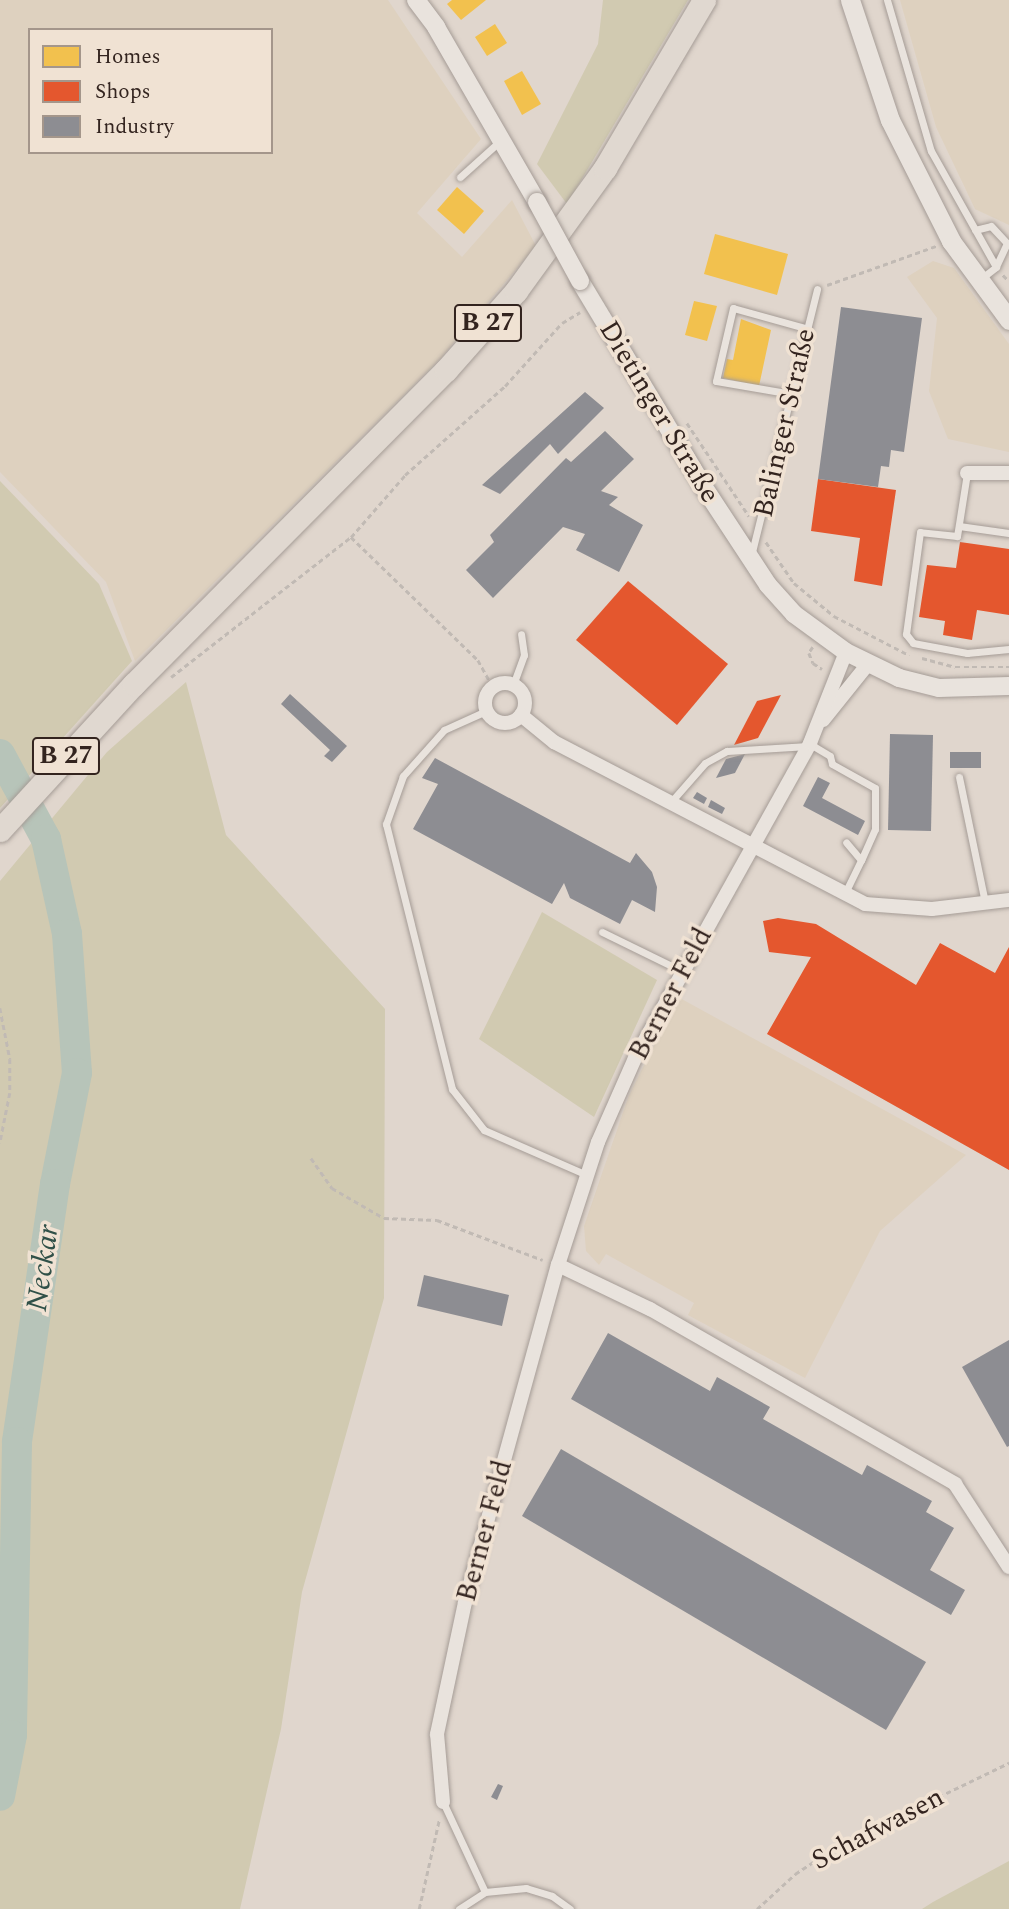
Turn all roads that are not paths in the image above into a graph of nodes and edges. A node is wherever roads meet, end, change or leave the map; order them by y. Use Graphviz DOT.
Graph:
graph roads {
  1 [pos="416,0"];
  2 [pos="704,0"];
  3 [pos="850,0"];
  4 [pos="887,0"];
  5 [pos="501,141"];
  6 [pos="460,177"];
  7 [pos="975,230"];
  8 [pos="996,267"];
  9 [pos="978,281"];
  10 [pos="817,289"];
  11 [pos="1009,320"];
  12 [pos="808,328"];
  13 [pos="792,394"];
  14 [pos="967,473"];
  15 [pos="1009,473"];
  16 [pos="959,526"];
  17 [pos="1009,533"];
  18 [pos="751,556"];
  19 [pos="521,634"];
  20 [pos="1009,649"];
  21 [pos="846,652"];
  22 [pos="868,664"];
  23 [pos="513,685"];
  24 [pos="1009,686"];
  25 [pos="486,710"];
  26 [pos="521,715"];
  27 [pos="818,727"];
  28 [pos="809,745"];
  29 [pos="959,777"];
  30 [pos="670,804"];
  31 [pos="0,830"];
  32 [pos="846,842"];
  33 [pos="752,849"];
  34 [pos="862,860"];
  35 [pos="844,894"];
  36 [pos="1009,900"];
  37 [pos="985,903"];
  38 [pos="602,932"];
  39 [pos="682,971"];
  40 [pos="587,1175"];
  41 [pos="558,1265"];
  42 [pos="1009,1567"];
  43 [pos="443,1802"];
  44 [pos="485,1892"];
  45 [pos="459,1909"];
  46 [pos="570,1909"];
  1 -- 5 [label="street, Dietinger Straße"];
  2 -- 31 [label="main road, B 27"];
  3 -- 9 [label="main road"];
  4 -- 7 [label="lane"];
  5 -- 6 [label="lane"];
  5 -- 18 [label="street, Dietinger Straße, bridge"];
  7 -- 8 [label="lane"];
  7 -- 8 [label="lane"];
  8 -- 9 [label="lane"];
  9 -- 11 [label="main road"];
  10 -- 12 [label="lane, Balinger Straße"];
  12 -- 13 [label="lane, Balinger Straße"];
  12 -- 13 [label="lane"];
  13 -- 18 [label="lane, Balinger Straße"];
  14 -- 15 [label="street"];
  14 -- 16 [label="lane"];
  16 -- 17 [label="lane"];
  16 -- 20 [label="lane"];
  18 -- 21 [label="street, Dietinger Straße"];
  19 -- 23 [label="lane"];
  21 -- 22 [label="street, Dietinger Straße"];
  21 -- 27 [label="street, Berner Feld"];
  22 -- 24 [label="street, Dietinger Straße"];
  22 -- 27 [label="street, Berner Feld"];
  23 -- 25 [label="street"];
  23 -- 26 [label="street"];
  25 -- 26 [label="street"];
  25 -- 40 [label="lane"];
  26 -- 30 [label="street"];
  27 -- 28 [label="street, Berner Feld"];
  28 -- 30 [label="lane"];
  28 -- 33 [label="street, Berner Feld"];
  28 -- 34 [label="lane"];
  29 -- 37 [label="lane"];
  30 -- 33 [label="street"];
  32 -- 34 [label="lane"];
  33 -- 35 [label="street"];
  33 -- 39 [label="street, Berner Feld"];
  34 -- 35 [label="lane"];
  35 -- 37 [label="street"];
  36 -- 37 [label="street"];
  38 -- 39 [label="lane"];
  39 -- 40 [label="street, Berner Feld"];
  40 -- 41 [label="street, Berner Feld"];
  41 -- 42 [label="street"];
  41 -- 43 [label="street, Berner Feld"];
  43 -- 44 [label="lane"];
  44 -- 45 [label="lane"];
  44 -- 46 [label="lane"];
}
